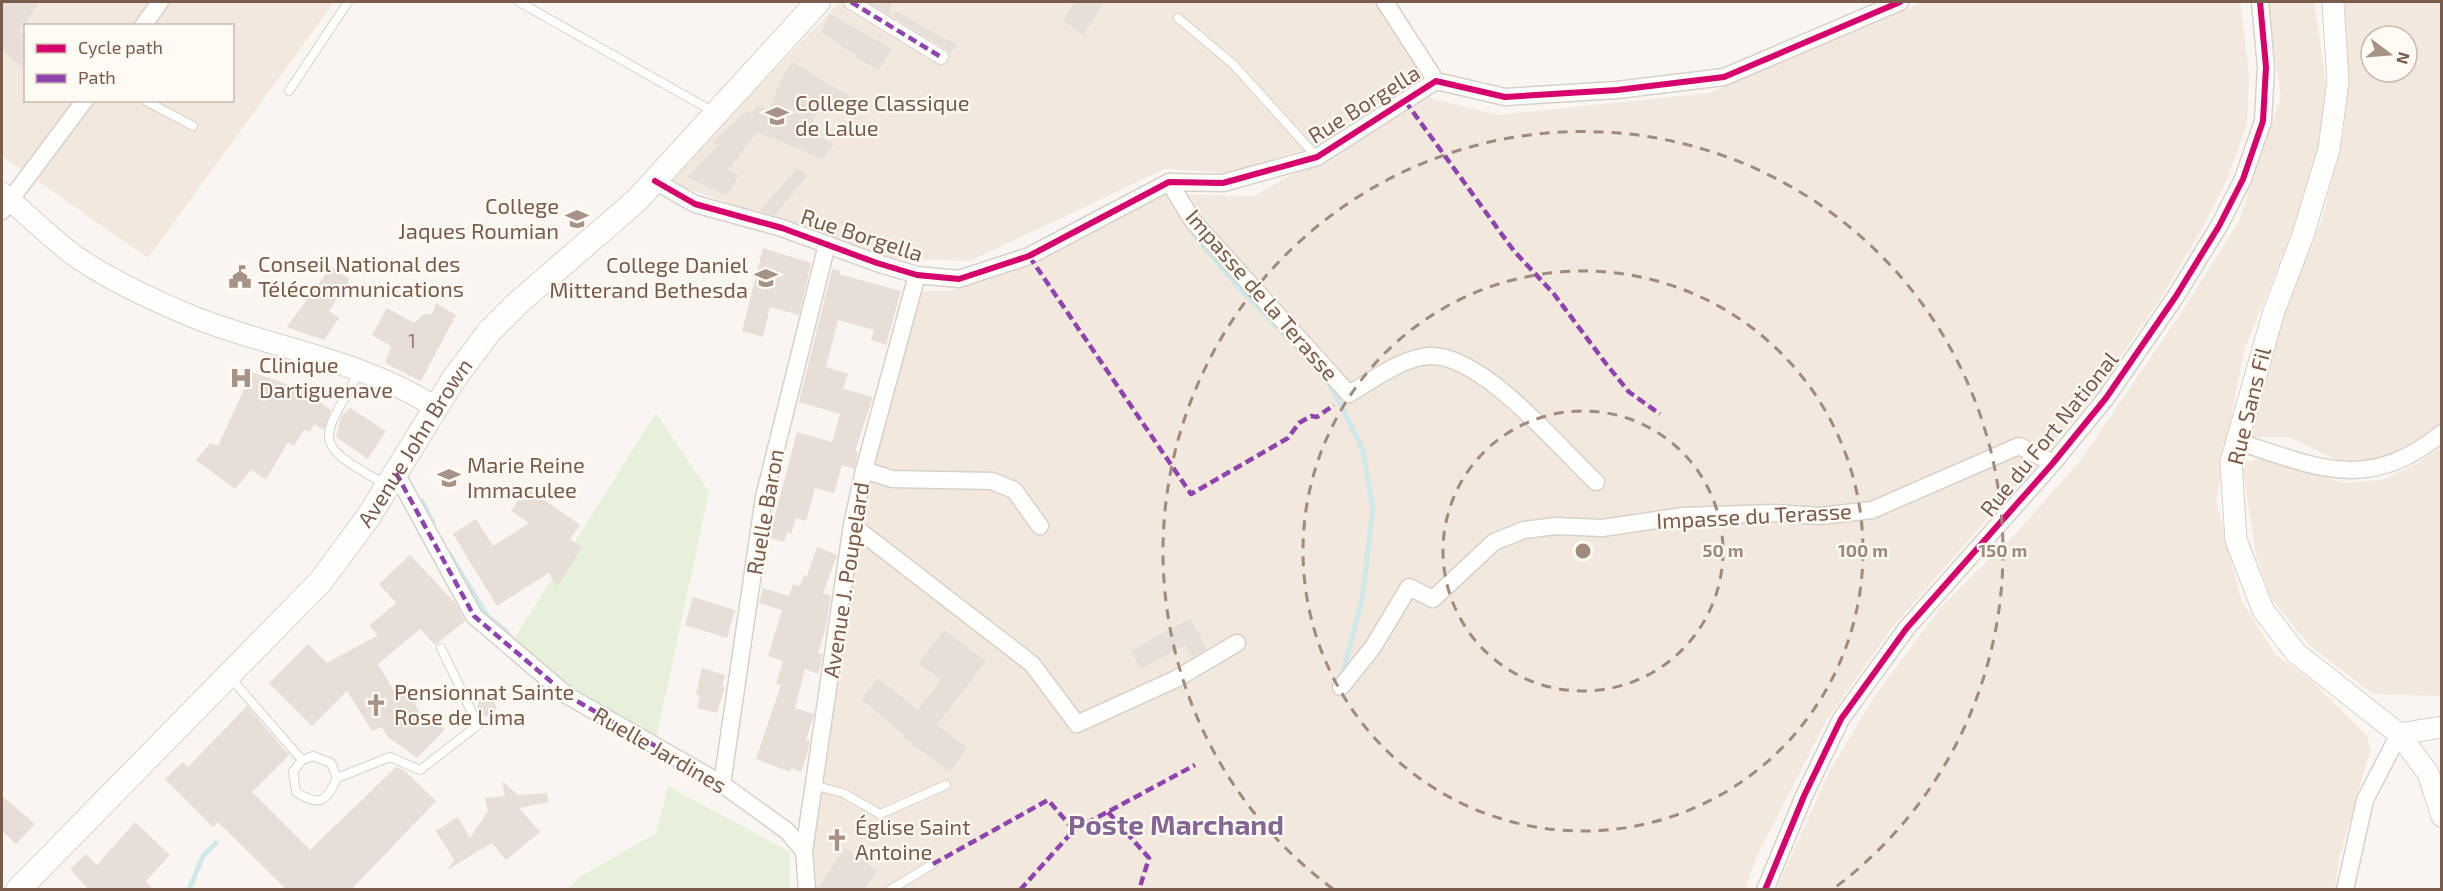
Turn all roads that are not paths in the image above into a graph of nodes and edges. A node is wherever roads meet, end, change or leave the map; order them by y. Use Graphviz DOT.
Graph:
graph roads {
  1 [pos="160,2"];
  2 [pos="348,2"];
  3 [pos="519,2"];
  4 [pos="818,2"];
  5 [pos="851,2"];
  6 [pos="1385,2"];
  7 [pos="1900,2"];
  8 [pos="2260,2"];
  9 [pos="2333,2"];
  10 [pos="1178,18"];
  11 [pos="144,24"];
  12 [pos="941,57"];
  13 [pos="1436,81"];
  14 [pos="290,91"];
  15 [pos="83,102"];
  16 [pos="148,102"];
  17 [pos="716,113"];
  18 [pos="193,126"];
  19 [pos="1317,157"];
  20 [pos="655,181"];
  21 [pos="1169,182"];
  22 [pos="4,201"];
  23 [pos="827,244"];
  24 [pos="917,275"];
  25 [pos="360,370"];
  26 [pos="435,407"];
  27 [pos="2442,433"];
  28 [pos="2236,441"];
  29 [pos="2053,463"];
  30 [pos="864,470"];
  31 [pos="392,479"];
  32 [pos="1596,482"];
  33 [pos="852,525"];
  34 [pos="1040,526"];
  35 [pos="1238,643"];
  36 [pos="441,648"];
  37 [pos="229,676"];
  38 [pos="1341,687"];
  39 [pos="2442,727"];
  40 [pos="2399,734"];
  41 [pos="302,760"];
  42 [pos="337,778"];
  43 [pos="722,784"];
  44 [pos="813,784"];
  45 [pos="946,785"];
  46 [pos="2442,816"];
  47 [pos="804,851"];
  48 [pos="933,864"];
  49 [pos="811,886"];
  50 [pos="18,890"];
  51 [pos="890,890"];
  52 [pos="1766,890"];
  53 [pos="2345,890"];
  1 -- 11 [label="street"];
  2 -- 14 [label="lane"];
  3 -- 17 [label="lane"];
  4 -- 17 [label="main road, Avenue John Brown"];
  5 -- 12 [label="street"];
  6 -- 13 [label="street"];
  7 -- 13 [label="street, Rue Borgella"];
  8 -- 29 [label="street, Rue du Fort National"];
  9 -- 28 [label="street, Rue Sans Fil"];
  10 -- 19 [label="lane"];
  13 -- 19 [label="street, Rue Borgella"];
  15 -- 22 [label="street"];
  16 -- 18 [label="lane"];
  17 -- 20 [label="main road, Avenue John Brown"];
  19 -- 21 [label="street, Rue Borgella"];
  20 -- 23 [label="street, Rue Borgella"];
  20 -- 26 [label="main road, Avenue John Brown"];
  21 -- 24 [label="street, Rue Borgella"];
  21 -- 32 [label="street, Impasse de la Terasse"];
  22 -- 25 [label="street"];
  23 -- 24 [label="street, Rue Borgella"];
  23 -- 43 [label="street, Ruelle Baron"];
  24 -- 30 [label="street, Avenue J. Poupelard"];
  25 -- 26 [label="street"];
  25 -- 31 [label="lane"];
  26 -- 31 [label="main road, Avenue John Brown"];
  27 -- 28 [label="street"];
  28 -- 40 [label="street, Rue Sans Fil"];
  29 -- 38 [label="street, Impasse du Terasse"];
  29 -- 52 [label="street, Rue du Fort National"];
  30 -- 33 [label="street, Avenue J. Poupelard"];
  30 -- 34 [label="street"];
  31 -- 37 [label="main road, Avenue John Brown"];
  31 -- 43 [label="street, Ruelle Jardines"];
  33 -- 35 [label="street"];
  33 -- 44 [label="street, Avenue J. Poupelard"];
  36 -- 42 [label="lane"];
  37 -- 41 [label="lane"];
  37 -- 50 [label="main road, Avenue John Brown"];
  39 -- 40 [label="street"];
  40 -- 46 [label="street, Rue Sans Fil"];
  40 -- 53 [label="street"];
  41 -- 42 [label="lane"];
  41 -- 42 [label="lane"];
  43 -- 47 [label="street, Ruelle Jardines"];
  44 -- 45 [label="lane"];
  44 -- 47 [label="street, Avenue J. Poupelard"];
  47 -- 49 [label="street, Avenue J. Poupelard"];
  48 -- 51 [label="lane"];
}
